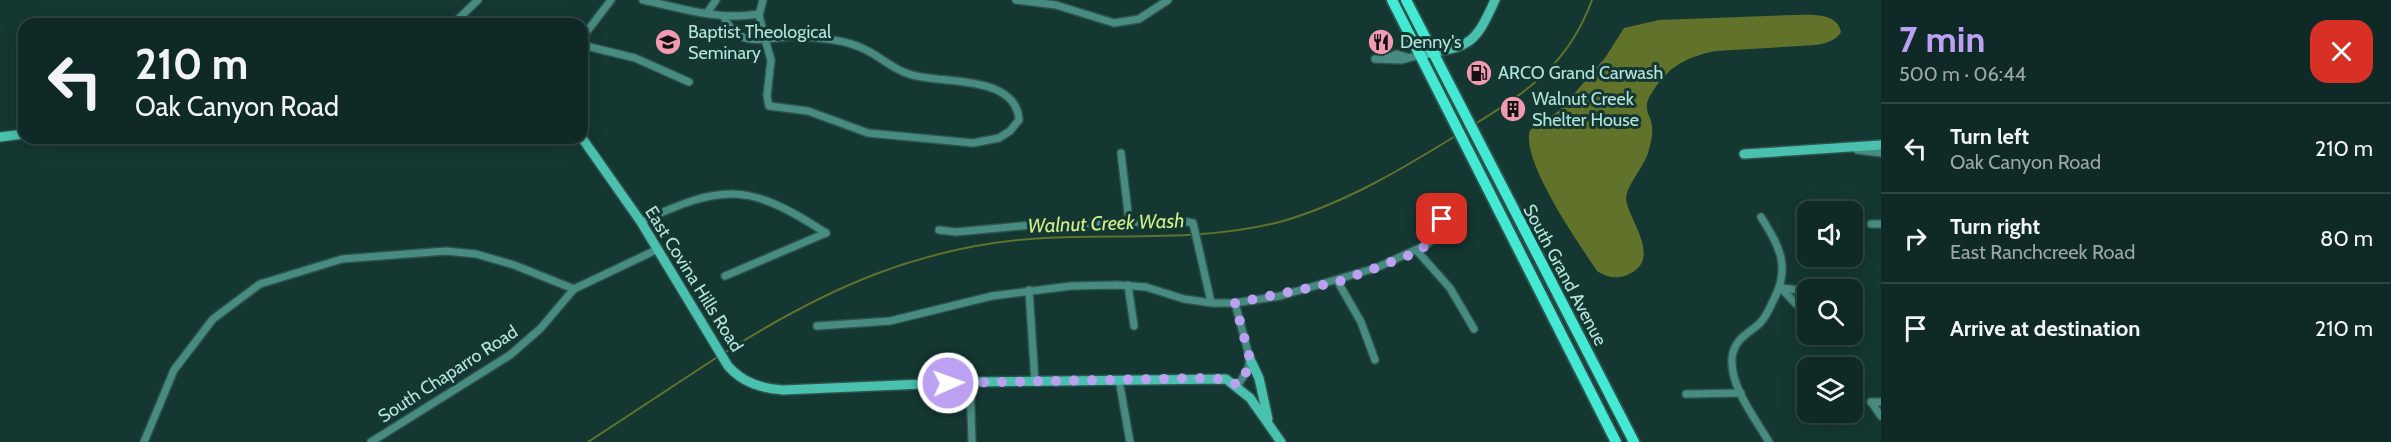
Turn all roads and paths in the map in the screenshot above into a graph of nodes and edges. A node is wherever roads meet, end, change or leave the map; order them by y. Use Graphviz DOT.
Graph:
graph roads {
  1 [pos="477,0"];
  2 [pos="611,0"];
  3 [pos="643,0"];
  4 [pos="716,0"];
  5 [pos="763,0"];
  6 [pos="1016,0"];
  7 [pos="1168,0"];
  8 [pos="1392,0"];
  9 [pos="1406,0"];
  10 [pos="1495,0"];
  11 [pos="653,1"];
  12 [pos="707,13"];
  13 [pos="758,14"];
  14 [pos="724,17"];
  15 [pos="459,18"];
  16 [pos="588,30"];
  17 [pos="766,39"];
  18 [pos="588,46"];
  19 [pos="1433,52"];
  20 [pos="1420,55"];
  21 [pos="1375,59"];
  22 [pos="689,82"];
  23 [pos="1465,131"];
  24 [pos="18,135"];
  25 [pos="0,137"];
  26 [pos="586,144"];
  27 [pos="1881,145"];
  28 [pos="1840,148"];
  29 [pos="1121,153"];
  30 [pos="1744,153"];
  31 [pos="1881,153"];
  32 [pos="1436,204"];
  33 [pos="1761,217"];
  34 [pos="1129,221"];
  35 [pos="641,222"];
  36 [pos="1871,224"];
  37 [pos="1881,224"];
  38 [pos="939,230"];
  39 [pos="656,250"];
  40 [pos="1418,252"];
  41 [pos="725,276"];
  42 [pos="1338,282"];
  43 [pos="1128,285"];
  44 [pos="1781,288"];
  45 [pos="1797,288"];
  46 [pos="574,289"];
  47 [pos="1029,290"];
  48 [pos="1211,302"];
  49 [pos="1235,303"];
  50 [pos="1797,305"];
  51 [pos="817,326"];
  52 [pos="1134,326"];
  53 [pos="1474,329"];
  54 [pos="1250,359"];
  55 [pos="1375,360"];
  56 [pos="1119,380"];
  57 [pos="970,382"];
  58 [pos="1035,382"];
  59 [pos="1238,385"];
  60 [pos="1741,393"];
  61 [pos="1686,394"];
  62 [pos="1881,402"];
  63 [pos="1881,416"];
  64 [pos="1269,424"];
  65 [pos="144,442"];
  66 [pos="371,442"];
  67 [pos="972,442"];
  68 [pos="1130,442"];
  69 [pos="1281,442"];
  70 [pos="1616,442"];
  71 [pos="1634,442"];
  72 [pos="1770,442"];
  1 -- 15 [label="street"];
  2 -- 16 [label="street"];
  3 -- 11 [label="street"];
  4 -- 12 [label="street"];
  5 -- 13 [label="street"];
  6 -- 7 [label="street"];
  8 -- 20 [label="main road"];
  9 -- 19 [label="main road"];
  10 -- 19 [label="street"];
  11 -- 12 [label="street"];
  12 -- 14 [label="street"];
  13 -- 14 [label="street"];
  13 -- 17 [label="street"];
  14 -- 17 [label="street"];
  17 -- 17 [label="street"];
  18 -- 22 [label="street"];
  19 -- 20 [label="street"];
  19 -- 23 [label="main road"];
  20 -- 21 [label="street"];
  20 -- 23 [label="main road"];
  23 -- 70 [label="main road, South Grand Avenue"];
  23 -- 71 [label="main road, South Grand Avenue"];
  24 -- 25 [label="street"];
  26 -- 35 [label="street, East Covina Hills Road"];
  27 -- 28 [label="street"];
  28 -- 30 [label="street"];
  28 -- 31 [label="street"];
  29 -- 34 [label="street"];
  32 -- 40 [label="street"];
  33 -- 44 [label="street"];
  34 -- 38 [label="street"];
  34 -- 48 [label="street"];
  35 -- 39 [label="street, East Covina Hills Road"];
  35 -- 41 [label="street"];
  36 -- 37 [label="street"];
  39 -- 46 [label="street, South Chaparro Road"];
  39 -- 57 [label="street, East Covina Hills Road"];
  40 -- 42 [label="street"];
  40 -- 53 [label="street"];
  42 -- 49 [label="street"];
  42 -- 55 [label="street"];
  43 -- 47 [label="street"];
  43 -- 48 [label="street"];
  43 -- 52 [label="street"];
  44 -- 45 [label="street"];
  44 -- 50 [label="street"];
  44 -- 60 [label="street"];
  46 -- 65 [label="street"];
  46 -- 66 [label="street, South Chaparro Road"];
  47 -- 51 [label="street"];
  47 -- 58 [label="street"];
  48 -- 49 [label="street"];
  49 -- 54 [label="street"];
  54 -- 59 [label="street"];
  54 -- 64 [label="street"];
  56 -- 58 [label="street, East Covina Hills Road"];
  56 -- 59 [label="street, East Covina Hills Road"];
  56 -- 68 [label="street"];
  57 -- 58 [label="street, East Covina Hills Road"];
  57 -- 67 [label="street"];
  59 -- 64 [label="street"];
  60 -- 61 [label="street"];
  60 -- 72 [label="street"];
  62 -- 63 [label="street"];
  64 -- 69 [label="street"];
}
